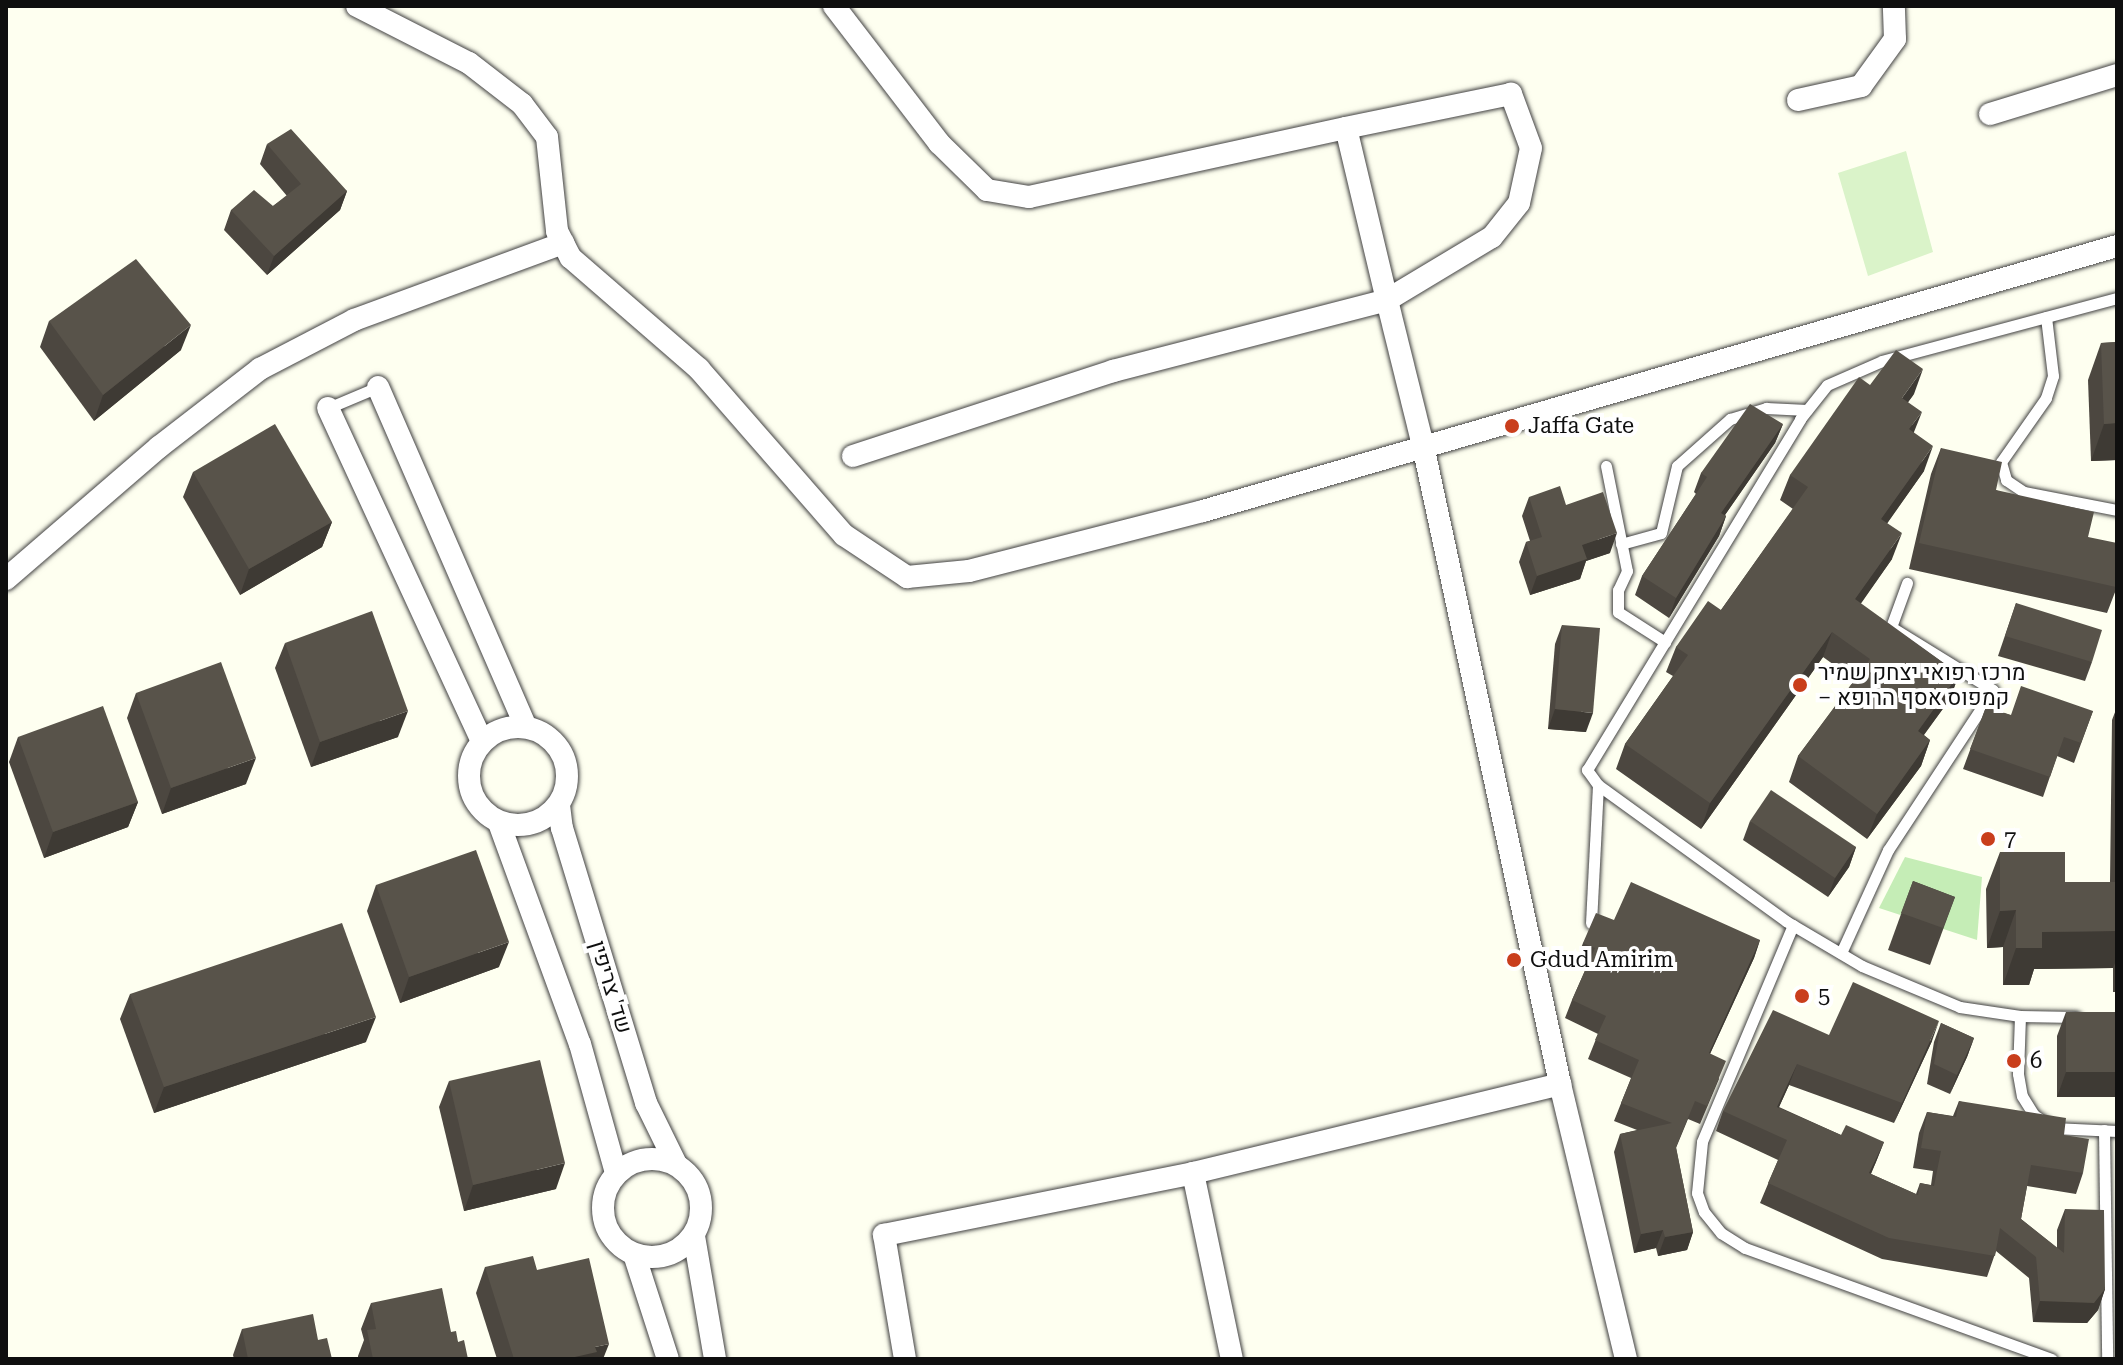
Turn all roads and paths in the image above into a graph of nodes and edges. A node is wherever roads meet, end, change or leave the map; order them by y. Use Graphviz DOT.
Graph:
graph roads {
  1 [pos="357,6"];
  2 [pos="834,6"];
  3 [pos="1894,6"];
  4 [pos="2117,75"];
  5 [pos="1798,100"];
  6 [pos="1990,114"];
  7 [pos="1346,128"];
  8 [pos="563,243"];
  9 [pos="2117,246"];
  10 [pos="2117,298"];
  11 [pos="1387,300"];
  12 [pos="2046,317"];
  13 [pos="378,387"];
  14 [pos="328,408"];
  15 [pos="1807,410"];
  16 [pos="1424,450"];
  17 [pos="853,456"];
  18 [pos="1606,466"];
  19 [pos="2117,510"];
  20 [pos="1621,544"];
  21 [pos="6,579"];
  22 [pos="1907,583"];
  23 [pos="1665,642"];
  24 [pos="526,727"];
  25 [pos="482,742"];
  26 [pos="1598,785"];
  27 [pos="559,805"];
  28 [pos="499,823"];
  29 [pos="1591,923"];
  30 [pos="1793,925"];
  31 [pos="1841,953"];
  32 [pos="2020,1016"];
  33 [pos="2093,1017"];
  34 [pos="1560,1084"];
  35 [pos="2111,1131"];
  36 [pos="676,1164"];
  37 [pos="616,1173"];
  38 [pos="1193,1173"];
  39 [pos="694,1236"];
  40 [pos="634,1254"];
  41 [pos="668,1359"];
  42 [pos="715,1359"];
  43 [pos="905,1359"];
  44 [pos="1232,1359"];
  45 [pos="1626,1359"];
  46 [pos="2052,1359"];
  47 [pos="2107,1359"];
  1 -- 8 [label="street"];
  2 -- 7 [label="street"];
  3 -- 5 [label="street"];
  4 -- 6 [label="street"];
  7 -- 11 [label="street"];
  7 -- 11 [label="street"];
  8 -- 16 [label="street"];
  8 -- 21 [label="street"];
  9 -- 16 [label="street"];
  10 -- 12 [label="lane"];
  11 -- 16 [label="street"];
  11 -- 17 [label="street"];
  12 -- 15 [label="lane"];
  12 -- 19 [label="lane"];
  13 -- 14 [label="lane"];
  13 -- 24 [label="street"];
  14 -- 25 [label="street"];
  15 -- 20 [label="lane"];
  15 -- 23 [label="lane"];
  16 -- 34 [label="street"];
  18 -- 20 [label="lane"];
  20 -- 23 [label="lane"];
  22 -- 31 [label="lane"];
  23 -- 26 [label="lane"];
  24 -- 25 [label="street"];
  24 -- 27 [label="street"];
  25 -- 28 [label="street"];
  26 -- 29 [label="lane"];
  26 -- 30 [label="lane"];
  27 -- 28 [label="street"];
  27 -- 36 [label="street, שד' צריפין"];
  28 -- 37 [label="street, שד' צריפין"];
  30 -- 31 [label="lane"];
  30 -- 46 [label="lane"];
  31 -- 32 [label="lane"];
  32 -- 33 [label="lane"];
  32 -- 35 [label="lane"];
  34 -- 38 [label="street"];
  34 -- 45 [label="street"];
  35 -- 47 [label="lane"];
  36 -- 37 [label="street"];
  36 -- 39 [label="street"];
  37 -- 40 [label="street"];
  38 -- 43 [label="street"];
  38 -- 44 [label="street"];
  39 -- 40 [label="street"];
  39 -- 42 [label="street"];
  40 -- 41 [label="street"];
}
